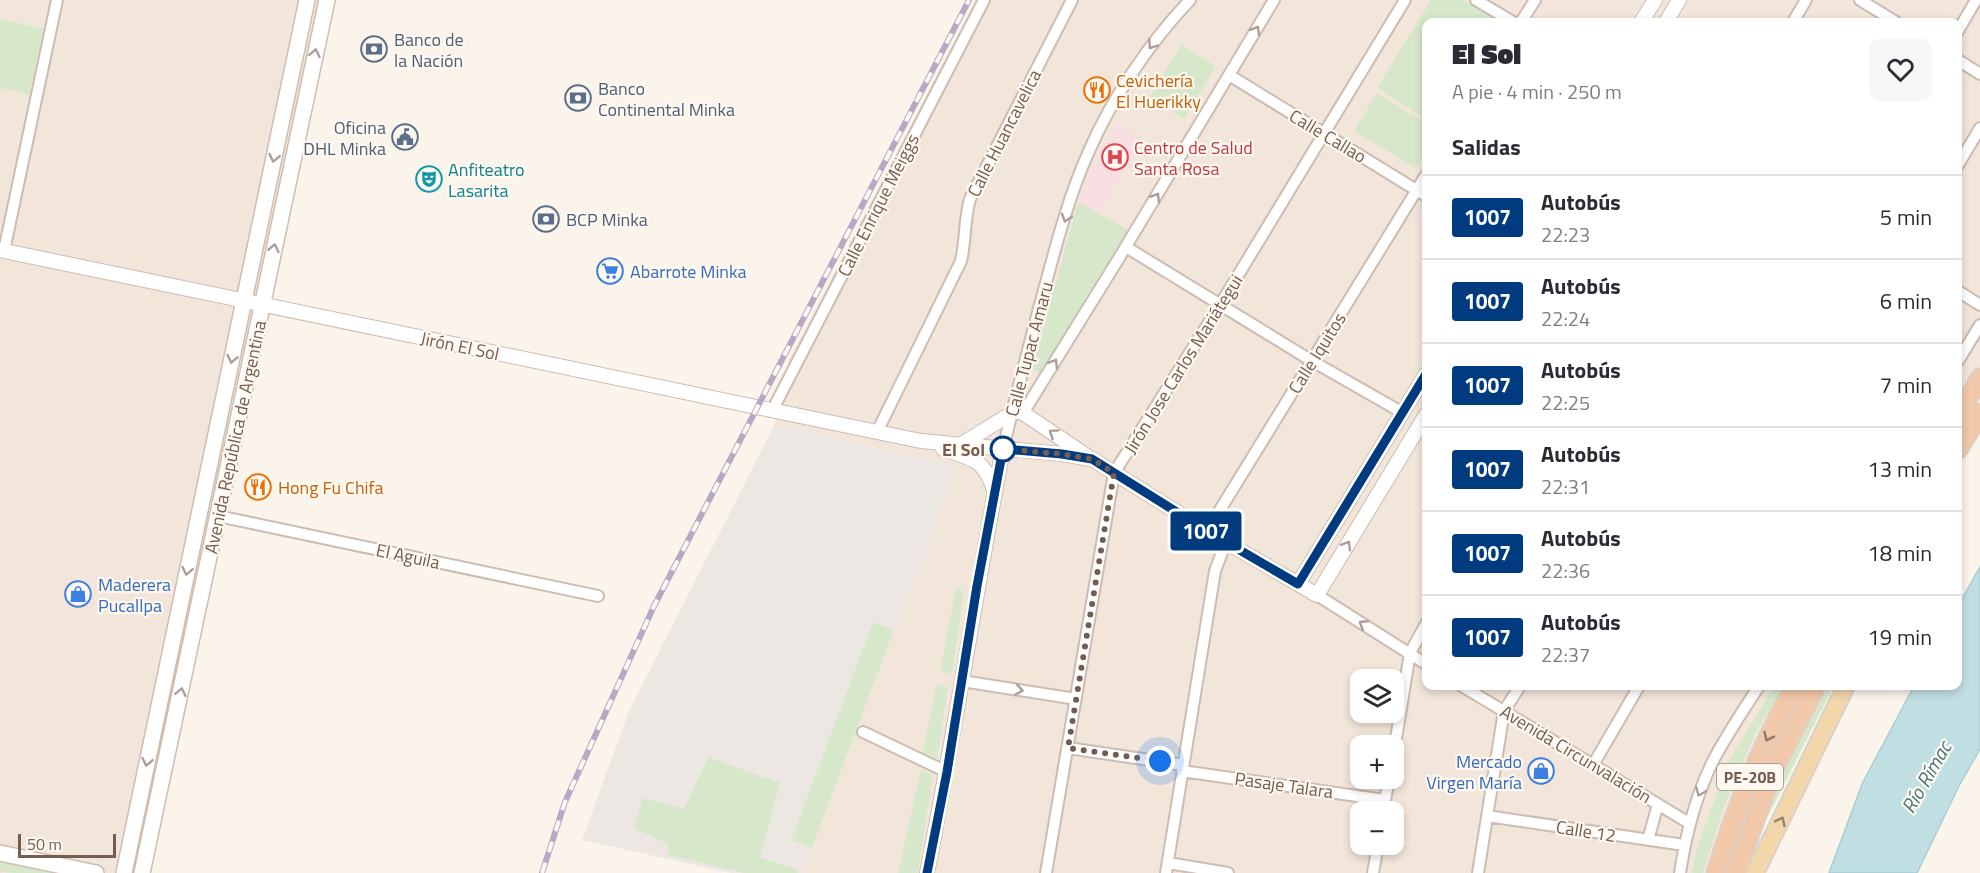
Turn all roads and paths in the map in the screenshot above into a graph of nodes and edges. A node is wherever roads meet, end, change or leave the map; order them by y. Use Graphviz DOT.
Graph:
graph roads {
  1 [pos="57,0"];
  2 [pos="307,0"];
  3 [pos="327,0"];
  4 [pos="984,0"];
  5 [pos="1072,0"];
  6 [pos="1190,0"];
  7 [pos="1275,0"];
  8 [pos="1405,0"];
  9 [pos="1476,0"];
  10 [pos="1534,0"];
  11 [pos="1655,0"];
  12 [pos="1679,0"];
  13 [pos="1806,0"];
  14 [pos="1860,0"];
  15 [pos="1976,0"];
  16 [pos="1506,18"];
  17 [pos="1523,18"];
  18 [pos="1644,18"];
  19 [pos="1668,18"];
  20 [pos="1795,18"];
  21 [pos="1889,18"];
  22 [pos="1962,24"];
  23 [pos="1962,63"];
  24 [pos="1980,74"];
  25 [pos="1229,75"];
  26 [pos="1980,128"];
  27 [pos="1324,133"];
  28 [pos="1962,158"];
  29 [pos="1422,193"];
  30 [pos="1126,248"];
  31 [pos="2,251"];
  32 [pos="1962,294"];
  33 [pos="244,302"];
  34 [pos="262,305"];
  35 [pos="1220,305"];
  36 [pos="1980,305"];
  37 [pos="1980,325"];
  38 [pos="1962,354"];
  39 [pos="1312,361"];
  40 [pos="1980,378"];
  41 [pos="1422,381"];
  42 [pos="1962,408"];
  43 [pos="772,411"];
  44 [pos="1017,413"];
  45 [pos="1403,413"];
  46 [pos="1980,413"];
  47 [pos="1422,426"];
  48 [pos="877,432"];
  49 [pos="921,441"];
  50 [pos="1962,443"];
  51 [pos="962,444"];
  52 [pos="1003,449"];
  53 [pos="1092,459"];
  54 [pos="1114,473"];
  55 [pos="995,494"];
  56 [pos="218,516"];
  57 [pos="1207,531"];
  58 [pos="1226,542"];
  59 [pos="1298,584"];
  60 [pos="1317,595"];
  61 [pos="598,596"];
  62 [pos="1422,631"];
  63 [pos="1410,653"];
  64 [pos="1422,661"];
  65 [pos="962,681"];
  66 [pos="1469,690"];
  67 [pos="1517,690"];
  68 [pos="1637,690"];
  69 [pos="1757,690"];
  70 [pos="1793,690"];
  71 [pos="1814,690"];
  72 [pos="1844,690"];
  73 [pos="1076,699"];
  74 [pos="1504,711"];
  75 [pos="863,732"];
  76 [pos="1397,735"];
  77 [pos="1068,748"];
  78 [pos="1593,765"];
  79 [pos="1183,768"];
  80 [pos="947,772"];
  81 [pos="1358,801"];
  82 [pos="1658,804"];
  83 [pos="1487,816"];
  84 [pos="1689,823"];
  85 [pos="1648,840"];
  86 [pos="1684,845"];
  87 [pos="0,853"];
  88 [pos="1376,855"];
  89 [pos="1167,868"];
  90 [pos="96,873"];
  91 [pos="124,873"];
  92 [pos="142,873"];
  93 [pos="927,873"];
  94 [pos="1046,873"];
  95 [pos="1228,873"];
  96 [pos="1373,873"];
  97 [pos="1478,873"];
  98 [pos="1680,873"];
  99 [pos="1716,873"];
  100 [pos="1736,873"];
  101 [pos="1755,873"];
  1 -- 31 [label="street"];
  2 -- 33 [label="main road, Avenida República de Argentina, one-way"];
  34 -- 3 [label="main road, Avenida República de Argentina, one-way"];
  4 -- 43 [label="street, Calle Enrique Meiggs"];
  5 -- 48 [label="street, Calle Huancavelica"];
  6 -- 44 [label="street, Calle Tupac Amaru, one-way"];
  25 -- 7 [label="street, Calle Tupac Amaru, one-way"];
  8 -- 27 [label="street, Jirón Jose Carlos Mariátegui"];
  9 -- 16 [label="street"];
  10 -- 17 [label="street"];
  11 -- 18 [label="street"];
  12 -- 19 [label="street"];
  13 -- 20 [label="street"];
  14 -- 21 [label="street"];
  15 -- 22 [label="street"];
  23 -- 24 [label="street"];
  25 -- 27 [label="street, Calle Callao"];
  30 -- 25 [label="street, Calle Tupac Amaru, one-way"];
  26 -- 28 [label="street"];
  27 -- 29 [label="street, Calle Callao"];
  27 -- 35 [label="street, Jirón Jose Carlos Mariátegui"];
  29 -- 39 [label="street, Calle Iquitos"];
  30 -- 35 [label="street"];
  44 -- 30 [label="street, Calle Tupac Amaru, one-way"];
  31 -- 33 [label="street, Jirón El Sol"];
  32 -- 36 [label="street"];
  33 -- 34 [label="street, Jirón El Sol"];
  33 -- 91 [label="main road, Avenida República de Argentina, one-way"];
  34 -- 43 [label="street, Jirón El Sol"];
  34 -- 56 [label="main road, Avenida República de Argentina"];
  35 -- 39 [label="street"];
  35 -- 54 [label="street, Jirón Jose Carlos Mariátegui"];
  37 -- 38 [label="street"];
  39 -- 45 [label="street"];
  39 -- 57 [label="street, Calle Iquitos"];
  40 -- 42 [label="highway"];
  41 -- 45 [label="street"];
  43 -- 48 [label="street, Jirón El Sol"];
  44 -- 51 [label="street"];
  44 -- 52 [label="street, Calle Tupac Amaru"];
  53 -- 44 [label="street, one-way"];
  45 -- 59 [label="street"];
  46 -- 50 [label="highway"];
  60 -- 47 [label="street, one-way"];
  48 -- 49 [label="street, Jirón El Sol"];
  49 -- 51 [label="street, Jirón El Sol"];
  49 -- 55 [label="street, Jirón El Sol"];
  51 -- 52 [label="street, Jirón El Sol"];
  52 -- 53 [label="street"];
  52 -- 55 [label="street, Calle Tupac Amaru"];
  53 -- 54 [label="street"];
  54 -- 57 [label="street"];
  54 -- 73 [label="street, Jirón Jose Carlos Mariátegui"];
  55 -- 65 [label="street, Calle Tupac Amaru"];
  56 -- 61 [label="street, El Aguila"];
  92 -- 56 [label="main road, Avenida República de Argentina, one-way"];
  57 -- 58 [label="street"];
  58 -- 59 [label="street"];
  58 -- 79 [label="street"];
  59 -- 60 [label="street"];
  63 -- 60 [label="street, one-way"];
  62 -- 63 [label="street"];
  63 -- 64 [label="street"];
  63 -- 76 [label="street"];
  65 -- 73 [label="street, one-way"];
  65 -- 80 [label="street, Calle Tupac Amaru"];
  66 -- 74 [label="street, Avenida Circunvalación"];
  67 -- 74 [label="street"];
  68 -- 78 [label="street"];
  69 -- 84 [label="street, one-way"];
  70 -- 99 [label="highway, PE-20B, one-way"];
  71 -- 100 [label="highway, PE-20B"];
  101 -- 72 [label="main road, one-way"];
  73 -- 77 [label="street, Jirón Jose Carlos Mariátegui"];
  74 -- 78 [label="street, Avenida Circunvalación"];
  74 -- 83 [label="street"];
  75 -- 80 [label="street"];
  77 -- 79 [label="street, Pasaje Talara"];
  77 -- 94 [label="street, Jirón Jose Carlos Mariátegui"];
  78 -- 82 [label="street, Avenida Circunvalación"];
  79 -- 81 [label="street, Pasaje Talara"];
  79 -- 89 [label="street"];
  80 -- 93 [label="street, Calle Tupac Amaru"];
  82 -- 84 [label="street, Avenida Circunvalación"];
  82 -- 85 [label="street"];
  83 -- 85 [label="street, Calle 12"];
  83 -- 97 [label="street"];
  84 -- 86 [label="street"];
  85 -- 86 [label="street, Calle 12"];
  86 -- 98 [label="street"];
  87 -- 90 [label="main road"];
  88 -- 96 [label="street"];
  89 -- 95 [label="street"];
}
